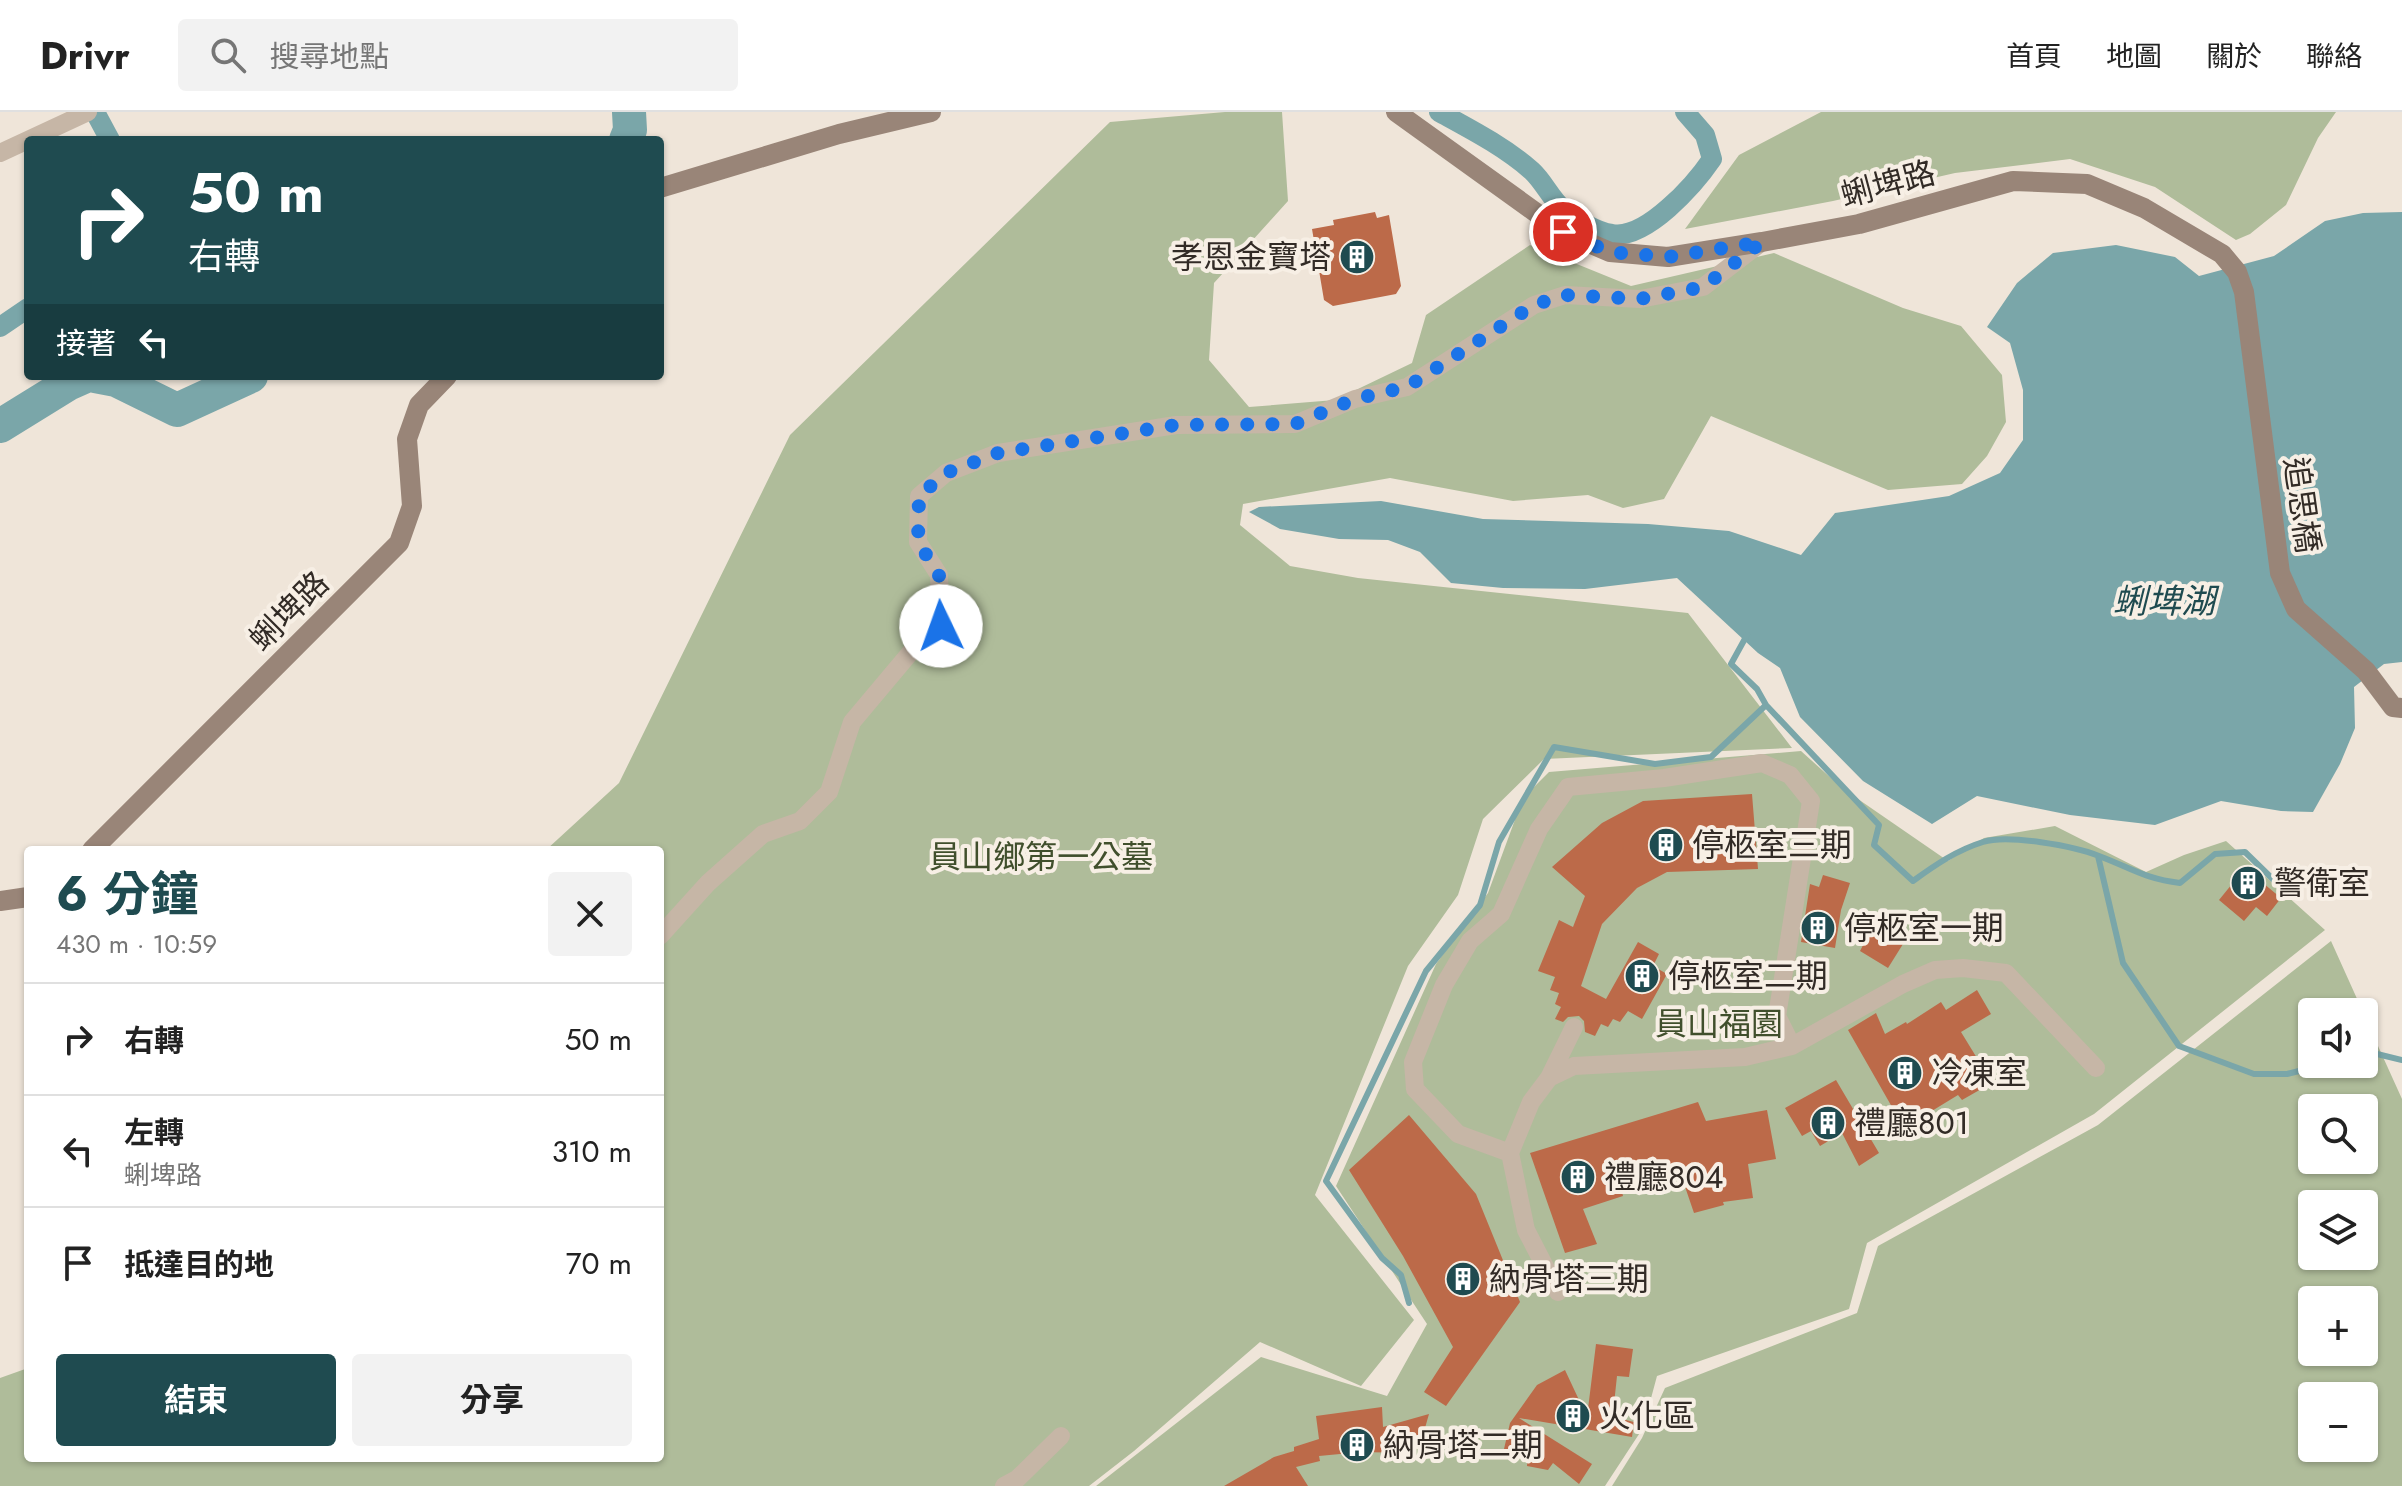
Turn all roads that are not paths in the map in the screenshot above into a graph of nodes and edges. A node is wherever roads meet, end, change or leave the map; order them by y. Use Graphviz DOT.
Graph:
graph roads {
  1 [pos="931,112"];
  2 [pos="1396,112"];
  3 [pos="83,114"];
  4 [pos="36,136"];
  5 [pos="24,142"];
  6 [pos="0,153"];
  7 [pos="664,187"];
  8 [pos="1762,242"];
  9 [pos="443,380"];
  10 [pos="2264,445"];
  11 [pos="2402,708"];
  12 [pos="96,846"];
  13 [pos="24,898"];
  14 [pos="0,901"];
  15 [pos="664,932"];
  16 [pos="1574,1027"];
  17 [pos="1792,1046"];
  18 [pos="2096,1068"];
  19 [pos="1549,1078"];
  20 [pos="1510,1153"];
  21 [pos="1558,1292"];
  22 [pos="1061,1436"];
  23 [pos="1004,1486"];
  1 -- 7 [label="street"];
  2 -- 8 [label="street, 蜊埤路"];
  3 -- 4 [label="street"];
  5 -- 6 [label="street"];
  8 -- 10 [label="street, 蜊埤路"];
  8 -- 15 [label="street"];
  9 -- 12 [label="street, 蜊埤路"];
  10 -- 11 [label="street, 追思橋"];
  13 -- 14 [label="street"];
  16 -- 19 [label="street"];
  17 -- 18 [label="street"];
  17 -- 19 [label="street"];
  17 -- 20 [label="street"];
  19 -- 20 [label="street"];
  20 -- 21 [label="street"];
  22 -- 23 [label="street"];
}
